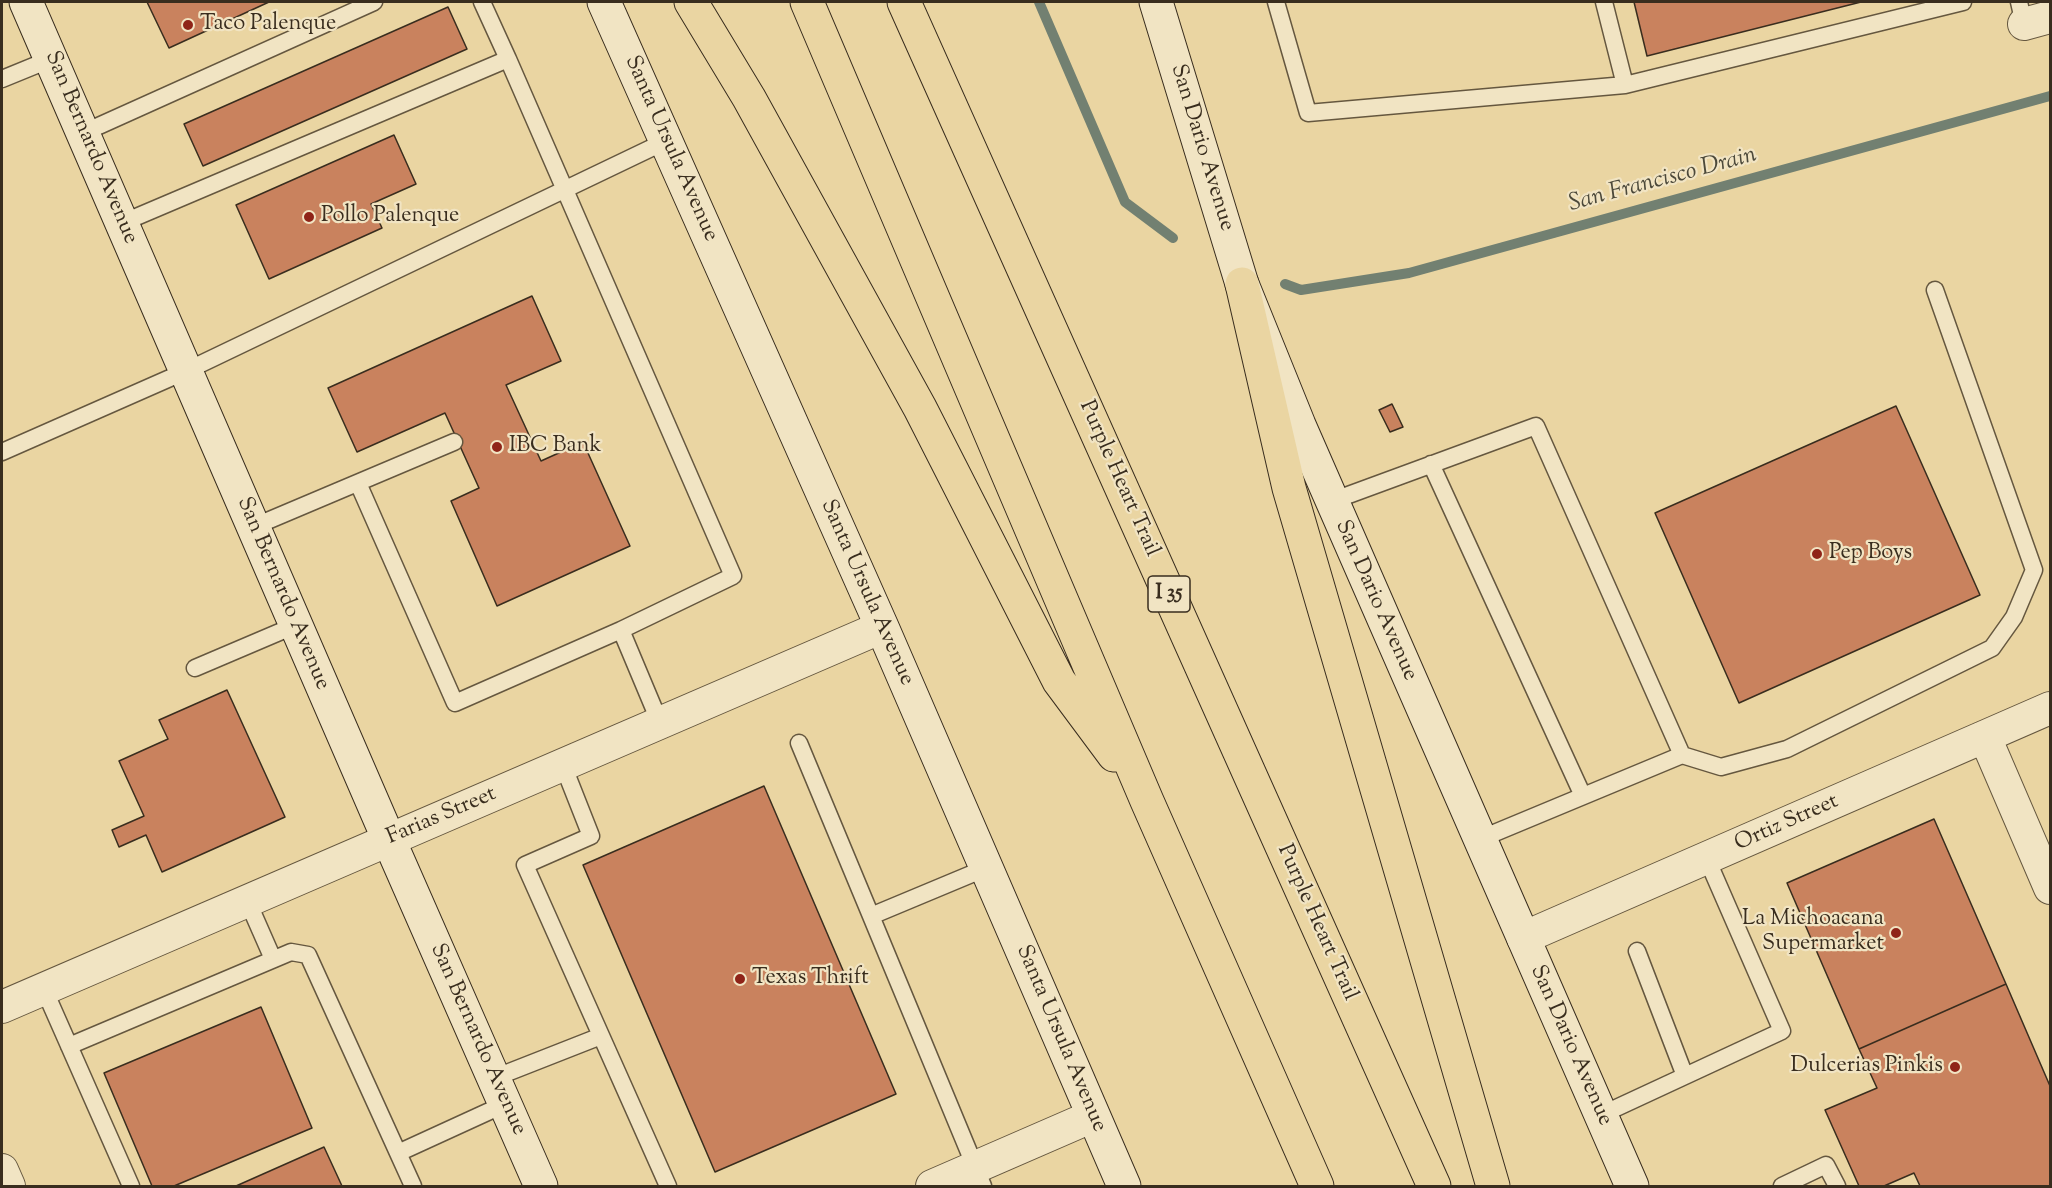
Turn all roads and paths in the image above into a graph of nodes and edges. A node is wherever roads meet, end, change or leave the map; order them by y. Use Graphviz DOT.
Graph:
graph roads {
  1 [pos="26,2"];
  2 [pos="374,2"];
  3 [pos="482,2"];
  4 [pos="604,2"];
  5 [pos="691,2"];
  6 [pos="807,2"];
  7 [pos="904,2"];
  8 [pos="1156,2"];
  9 [pos="1276,2"];
  10 [pos="1604,2"];
  11 [pos="1962,2"];
  12 [pos="51,59"];
  13 [pos="508,59"];
  14 [pos="2,79"];
  15 [pos="1625,85"];
  16 [pos="83,133"];
  17 [pos="666,141"];
  18 [pos="565,190"];
  19 [pos="122,224"];
  20 [pos="1242,284"];
  21 [pos="1935,290"];
  22 [pos="186,371"];
  23 [pos="454,442"];
  24 [pos="2,452"];
  25 [pos="1431,464"];
  26 [pos="358,483"];
  27 [pos="1332,501"];
  28 [pos="254,528"];
  29 [pos="296,625"];
  30 [pos="882,627"];
  31 [pos="621,630"];
  32 [pos="195,668"];
  33 [pos="2050,708"];
  34 [pos="660,723"];
  35 [pos="1985,737"];
  36 [pos="799,743"];
  37 [pos="1682,755"];
  38 [pos="562,765"];
  39 [pos="1583,796"];
  40 [pos="1147,801"];
  41 [pos="1480,839"];
  42 [pos="389,840"];
  43 [pos="1707,859"];
  44 [pos="986,868"];
  45 [pos="2050,888"];
  46 [pos="248,902"];
  47 [pos="871,916"];
  48 [pos="1524,938"];
  49 [pos="1637,951"];
  50 [pos="273,959"];
  51 [pos="44,988"];
  52 [pos="2,1006"];
  53 [pos="601,1036"];
  54 [pos="69,1046"];
  55 [pos="1685,1076"];
  56 [pos="500,1091"];
  57 [pos="1600,1115"];
  58 [pos="1093,1116"];
  59 [pos="398,1153"];
  60 [pos="2,1170"];
  61 [pos="979,1177"];
  62 [pos="9,1186"];
  63 [pos="131,1186"];
  64 [pos="413,1186"];
  65 [pos="541,1186"];
  66 [pos="668,1186"];
  67 [pos="932,1186"];
  68 [pos="1124,1186"];
  69 [pos="1317,1186"];
  70 [pos="1434,1186"];
  71 [pos="1493,1186"];
  72 [pos="1632,1186"];
  73 [pos="1782,1186"];
  74 [pos="1837,1186"];
  1 -- 12 [label="main road, San Bernardo Avenue"];
  2 -- 16 [label="lane"];
  3 -- 13 [label="lane"];
  4 -- 17 [label="main road, Santa Ursula Avenue"];
  5 -- 40 [label="highway"];
  6 -- 40 [label="highway"];
  7 -- 70 [label="highway, Purple Heart Trail / I 35"];
  8 -- 20 [label="main road, San Dario Avenue"];
  9 -- 15 [label="lane"];
  10 -- 15 [label="lane"];
  11 -- 15 [label="lane"];
  12 -- 14 [label="lane"];
  12 -- 16 [label="main road, San Bernardo Avenue"];
  13 -- 18 [label="lane"];
  13 -- 19 [label="lane"];
  16 -- 19 [label="main road, San Bernardo Avenue"];
  17 -- 18 [label="lane"];
  17 -- 30 [label="main road, Santa Ursula Avenue"];
  18 -- 22 [label="lane"];
  18 -- 31 [label="lane"];
  19 -- 22 [label="main road, San Bernardo Avenue"];
  20 -- 27 [label="main road, San Dario Avenue"];
  20 -- 71 [label="highway"];
  21 -- 37 [label="lane"];
  22 -- 24 [label="lane"];
  22 -- 28 [label="main road, San Bernardo Avenue"];
  23 -- 26 [label="lane"];
  25 -- 27 [label="lane"];
  25 -- 37 [label="lane"];
  25 -- 39 [label="lane"];
  26 -- 28 [label="lane"];
  26 -- 31 [label="lane"];
  27 -- 41 [label="main road, San Dario Avenue"];
  28 -- 29 [label="main road, San Bernardo Avenue"];
  29 -- 32 [label="lane"];
  29 -- 42 [label="main road, San Bernardo Avenue"];
  30 -- 34 [label="street, Farias Street"];
  30 -- 44 [label="main road, Santa Ursula Avenue"];
  31 -- 34 [label="lane"];
  33 -- 35 [label="street, Ortiz Street"];
  34 -- 38 [label="street, Farias Street"];
  35 -- 43 [label="street, Ortiz Street"];
  35 -- 45 [label="street"];
  36 -- 47 [label="lane"];
  37 -- 39 [label="lane"];
  38 -- 42 [label="street, Farias Street"];
  38 -- 53 [label="lane"];
  39 -- 41 [label="lane"];
  40 -- 69 [label="highway"];
  41 -- 48 [label="main road, San Dario Avenue"];
  42 -- 46 [label="street, Farias Street"];
  42 -- 56 [label="main road, San Bernardo Avenue"];
  43 -- 48 [label="street, Ortiz Street"];
  43 -- 55 [label="lane"];
  44 -- 47 [label="lane"];
  44 -- 58 [label="main road, Santa Ursula Avenue"];
  46 -- 50 [label="lane"];
  46 -- 51 [label="street, Farias Street"];
  47 -- 61 [label="lane"];
  48 -- 57 [label="main road, San Dario Avenue"];
  49 -- 55 [label="lane"];
  50 -- 54 [label="lane"];
  50 -- 59 [label="lane"];
  51 -- 52 [label="street, Farias Street"];
  51 -- 54 [label="lane"];
  53 -- 56 [label="lane"];
  53 -- 66 [label="lane"];
  54 -- 63 [label="lane"];
  55 -- 57 [label="lane"];
  56 -- 59 [label="lane"];
  56 -- 65 [label="main road, San Bernardo Avenue"];
  57 -- 72 [label="main road, San Dario Avenue"];
  58 -- 61 [label="street"];
  58 -- 68 [label="main road, Santa Ursula Avenue"];
  59 -- 64 [label="lane"];
  60 -- 62 [label="street"];
  61 -- 67 [label="street"];
  73 -- 74 [label="lane"];
}
